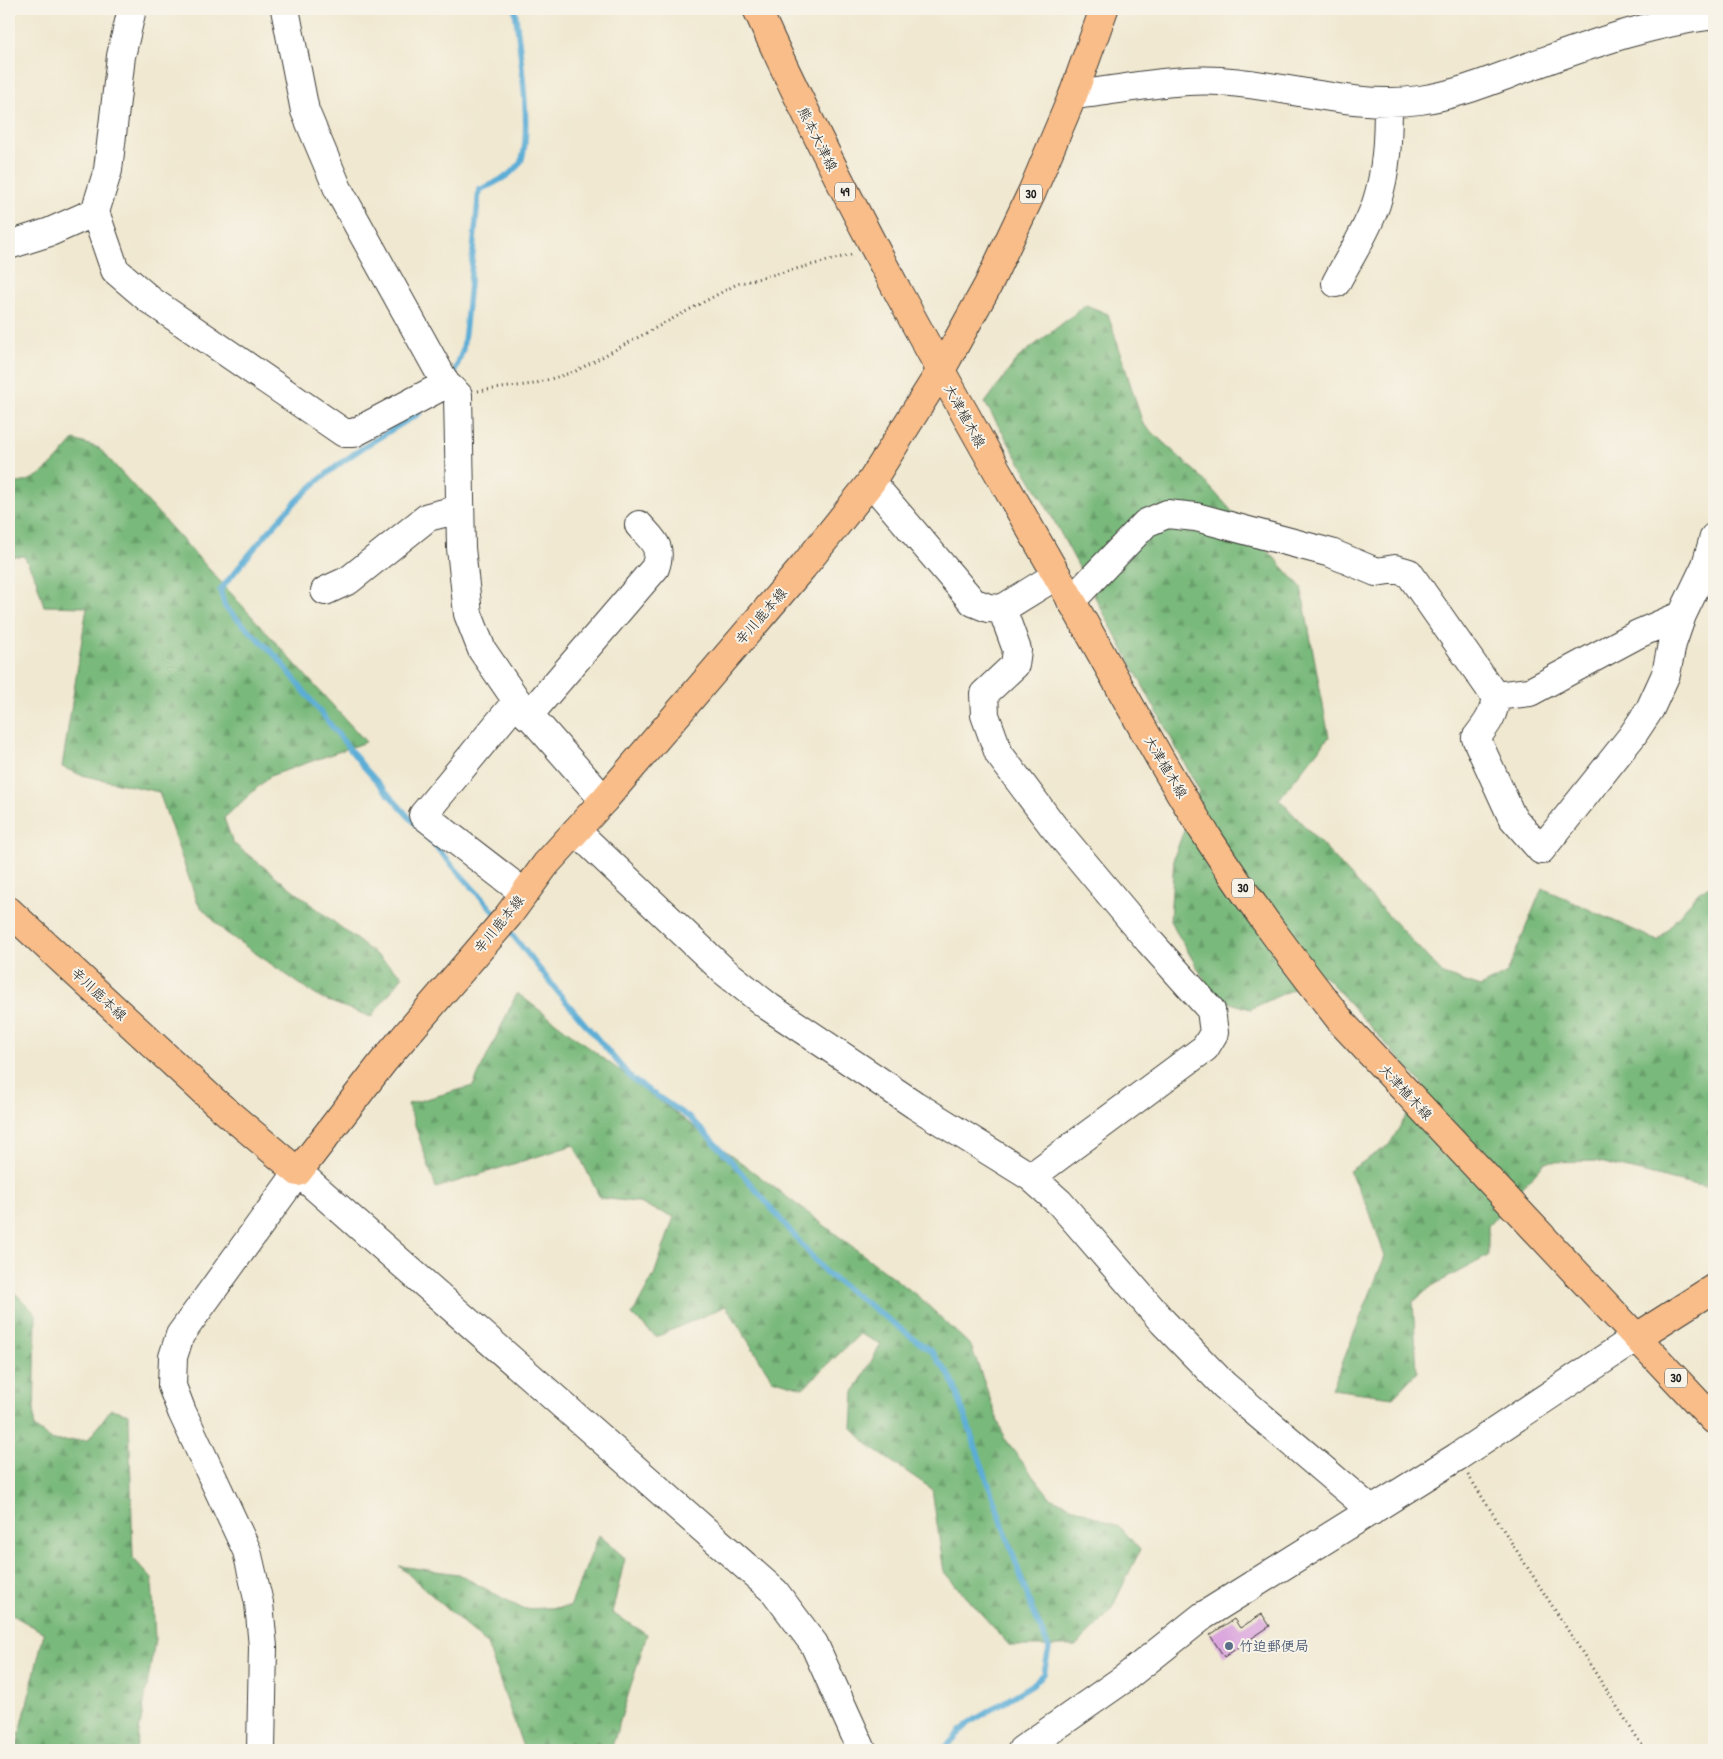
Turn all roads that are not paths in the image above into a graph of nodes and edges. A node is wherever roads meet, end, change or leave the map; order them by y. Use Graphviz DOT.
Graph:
graph roads {
  1 [pos="132,9"];
  2 [pos="285,9"];
  3 [pos="757,9"];
  4 [pos="1104,9"];
  5 [pos="1714,15"];
  6 [pos="1073,95"];
  7 [pos="1388,102"];
  8 [pos="95,212"];
  9 [pos="9,245"];
  10 [pos="1336,283"];
  11 [pos="940,372"];
  12 [pos="446,384"];
  13 [pos="871,482"];
  14 [pos="460,508"];
  15 [pos="639,525"];
  16 [pos="1714,537"];
  17 [pos="1057,575"];
  18 [pos="325,591"];
  19 [pos="1071,601"];
  20 [pos="1002,609"];
  21 [pos="1682,615"];
  22 [pos="1495,696"];
  23 [pos="522,708"];
  24 [pos="604,800"];
  25 [pos="576,831"];
  26 [pos="524,893"];
  27 [pos="9,911"];
  28 [pos="298,1172"];
  29 [pos="1031,1176"];
  30 [pos="1714,1288"];
  31 [pos="1637,1337"];
  32 [pos="1714,1420"];
  33 [pos="1372,1511"];
  34 [pos="1036,1747"];
  35 [pos="856,1748"];
  36 [pos="261,1750"];
  1 -- 8 [label="street"];
  2 -- 12 [label="street"];
  3 -- 11 [label="main road, 熊本大津線 / 49"];
  4 -- 6 [label="main road, 大津植木線 / 30"];
  5 -- 7 [label="street"];
  6 -- 7 [label="street"];
  6 -- 11 [label="main road, 大津植木線 / 30"];
  7 -- 10 [label="street"];
  8 -- 9 [label="street"];
  8 -- 12 [label="street"];
  11 -- 13 [label="main road, 辛川鹿本線"];
  11 -- 17 [label="main road, 大津植木線 / 30"];
  12 -- 14 [label="street"];
  13 -- 20 [label="street"];
  13 -- 24 [label="main road, 辛川鹿本線"];
  14 -- 18 [label="street"];
  14 -- 23 [label="street"];
  15 -- 23 [label="street"];
  16 -- 21 [label="street"];
  17 -- 19 [label="main road, 大津植木線 / 30"];
  17 -- 20 [label="street"];
  19 -- 22 [label="street"];
  19 -- 31 [label="main road, 大津植木線 / 30"];
  20 -- 29 [label="street"];
  21 -- 22 [label="street"];
  21 -- 22 [label="street"];
  23 -- 24 [label="street"];
  23 -- 26 [label="street"];
  24 -- 25 [label="main road, 辛川鹿本線"];
  25 -- 26 [label="main road, 辛川鹿本線"];
  25 -- 29 [label="street"];
  26 -- 28 [label="main road, 辛川鹿本線"];
  27 -- 28 [label="main road, 辛川鹿本線"];
  28 -- 35 [label="street"];
  28 -- 36 [label="street"];
  29 -- 33 [label="street"];
  30 -- 31 [label="main road"];
  31 -- 32 [label="main road, 大津植木線 / 30"];
  31 -- 33 [label="street"];
  33 -- 34 [label="street"];
}
